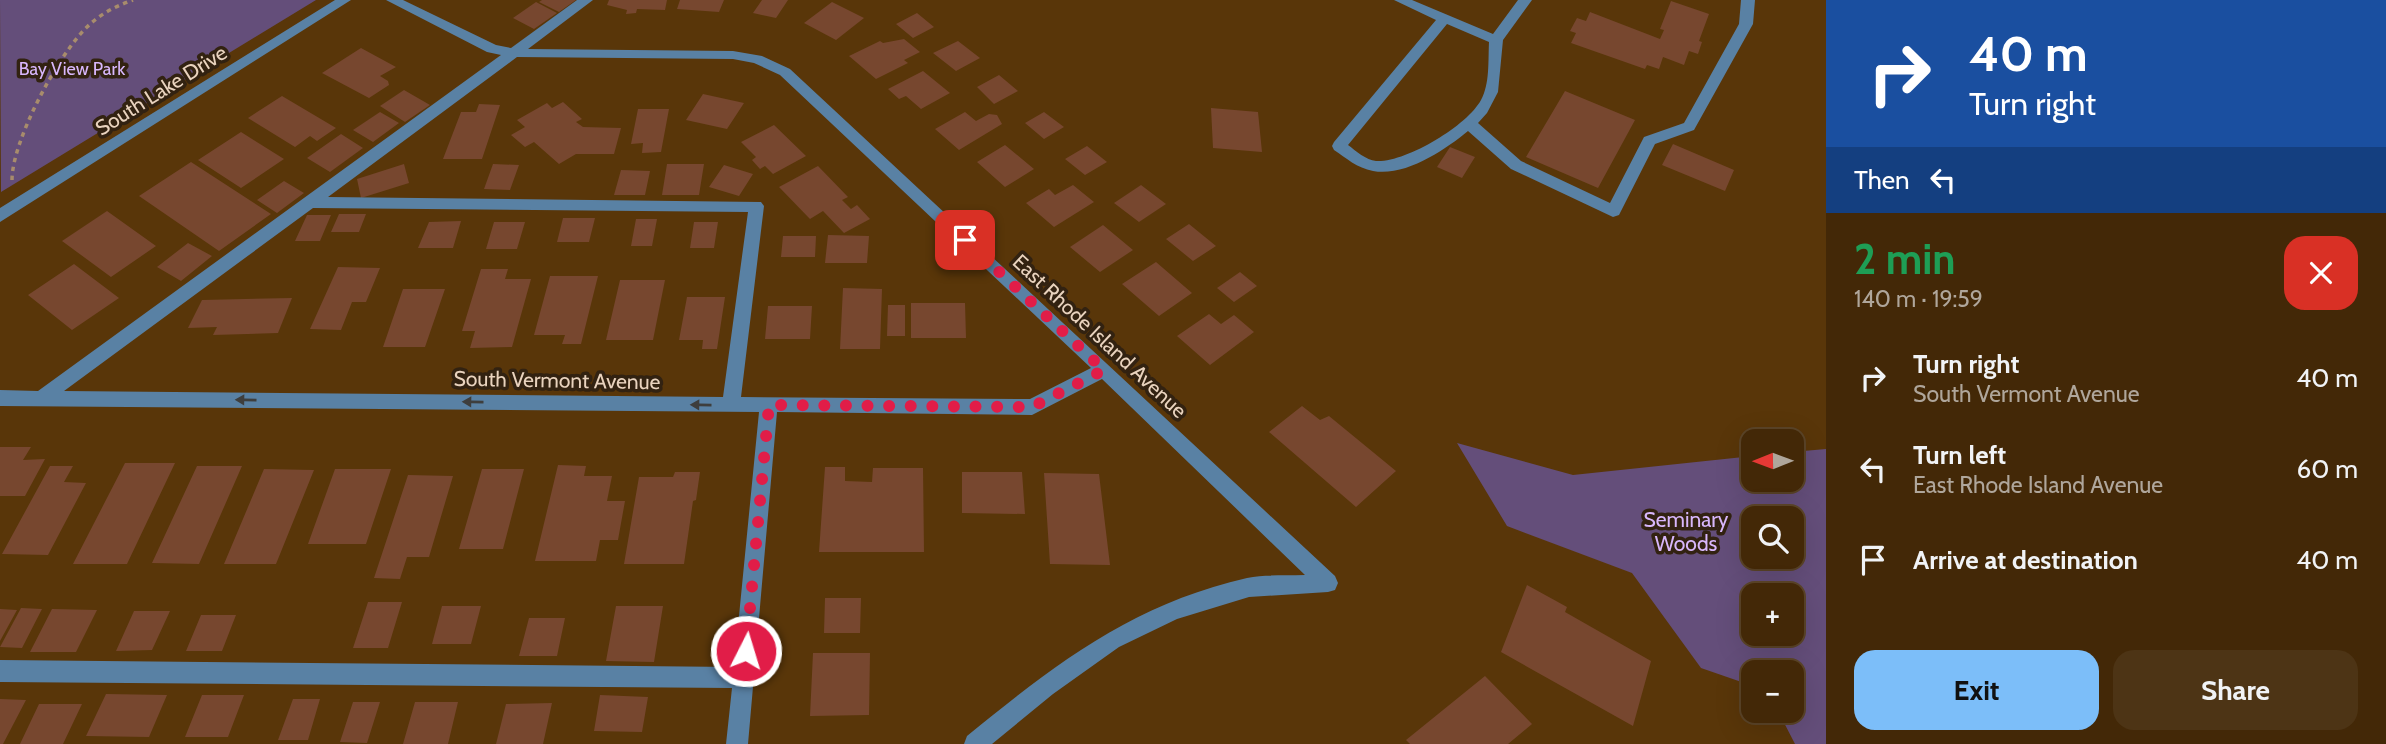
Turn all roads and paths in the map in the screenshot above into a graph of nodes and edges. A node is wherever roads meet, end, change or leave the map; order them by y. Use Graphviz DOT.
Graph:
graph roads {
  1 [pos="133,0"];
  2 [pos="344,0"];
  3 [pos="393,0"];
  4 [pos="586,0"];
  5 [pos="1401,0"];
  6 [pos="1748,0"];
  7 [pos="1522,3"];
  8 [pos="1444,18"];
  9 [pos="1496,40"];
  10 [pos="511,52"];
  11 [pos="1469,123"];
  12 [pos="13,183"];
  13 [pos="309,202"];
  14 [pos="0,216"];
  15 [pos="1104,370"];
  16 [pos="0,398"];
  17 [pos="40,399"];
  18 [pos="731,405"];
  19 [pos="769,405"];
  20 [pos="0,671"];
  21 [pos="743,678"];
  22 [pos="737,744"];
  23 [pos="975,744"];
  1 -- 12 [label="path"];
  2 -- 14 [label="street, South Lake Drive"];
  3 -- 10 [label="street, East Rhode Island Avenue"];
  4 -- 10 [label="street"];
  5 -- 8 [label="street"];
  6 -- 11 [label="street"];
  7 -- 9 [label="street"];
  8 -- 9 [label="street"];
  8 -- 11 [label="street"];
  9 -- 11 [label="street"];
  10 -- 13 [label="street"];
  10 -- 15 [label="street, East Rhode Island Avenue"];
  13 -- 17 [label="street"];
  13 -- 18 [label="street"];
  15 -- 19 [label="street, South Vermont Avenue"];
  15 -- 23 [label="street, East Rhode Island Avenue"];
  16 -- 17 [label="street, South Vermont Avenue"];
  18 -- 17 [label="street, South Vermont Avenue, one-way"];
  18 -- 19 [label="street, South Vermont Avenue"];
  19 -- 21 [label="street"];
  20 -- 21 [label="street"];
  21 -- 22 [label="street"];
}
